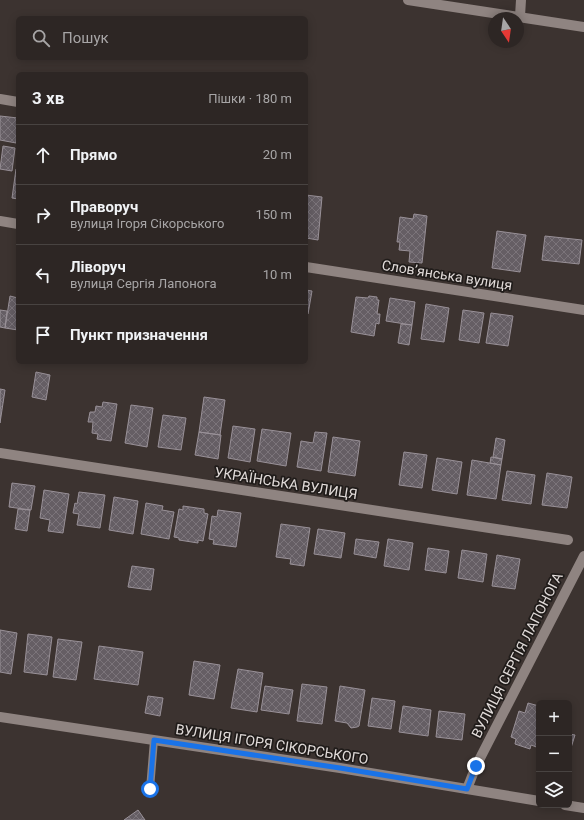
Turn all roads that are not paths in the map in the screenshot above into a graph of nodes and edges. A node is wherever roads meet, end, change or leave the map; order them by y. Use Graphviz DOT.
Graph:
graph roads {
  1 [pos="408,0"];
  2 [pos="521,0"];
  3 [pos="492,12"];
  4 [pos="520,12"];
  5 [pos="524,17"];
  6 [pos="584,27"];
  7 [pos="0,99"];
  8 [pos="16,102"];
  9 [pos="0,221"];
  10 [pos="16,224"];
  11 [pos="308,267"];
  12 [pos="584,310"];
  13 [pos="0,453"];
  14 [pos="568,540"];
  15 [pos="584,556"];
  16 [pos="0,717"];
  17 [pos="154,740"];
  18 [pos="150,789"];
  19 [pos="467,789"];
  20 [pos="536,800"];
  21 [pos="572,806"];
  22 [pos="584,808"];
  1 -- 3 [label="street"];
  2 -- 4 [label="street"];
  5 -- 6 [label="street"];
  7 -- 8 [label="street"];
  9 -- 10 [label="street"];
  11 -- 12 [label="street, Словʼянська вулиця"];
  13 -- 14 [label="street, УКРАЇНСЬКА ВУЛИЦЯ"];
  15 -- 19 [label="street, ВУЛИЦЯ СЕРГІЯ ЛАПОНОГА"];
  16 -- 17 [label="street, ВУЛИЦЯ ІГОРЯ СІКОРСЬКОГО"];
  17 -- 18 [label="lane"];
  17 -- 19 [label="street, ВУЛИЦЯ ІГОРЯ СІКОРСЬКОГО"];
  19 -- 20 [label="street, ВУЛИЦЯ ІГОРЯ СІКОРСЬКОГО"];
  21 -- 22 [label="street"];
}
